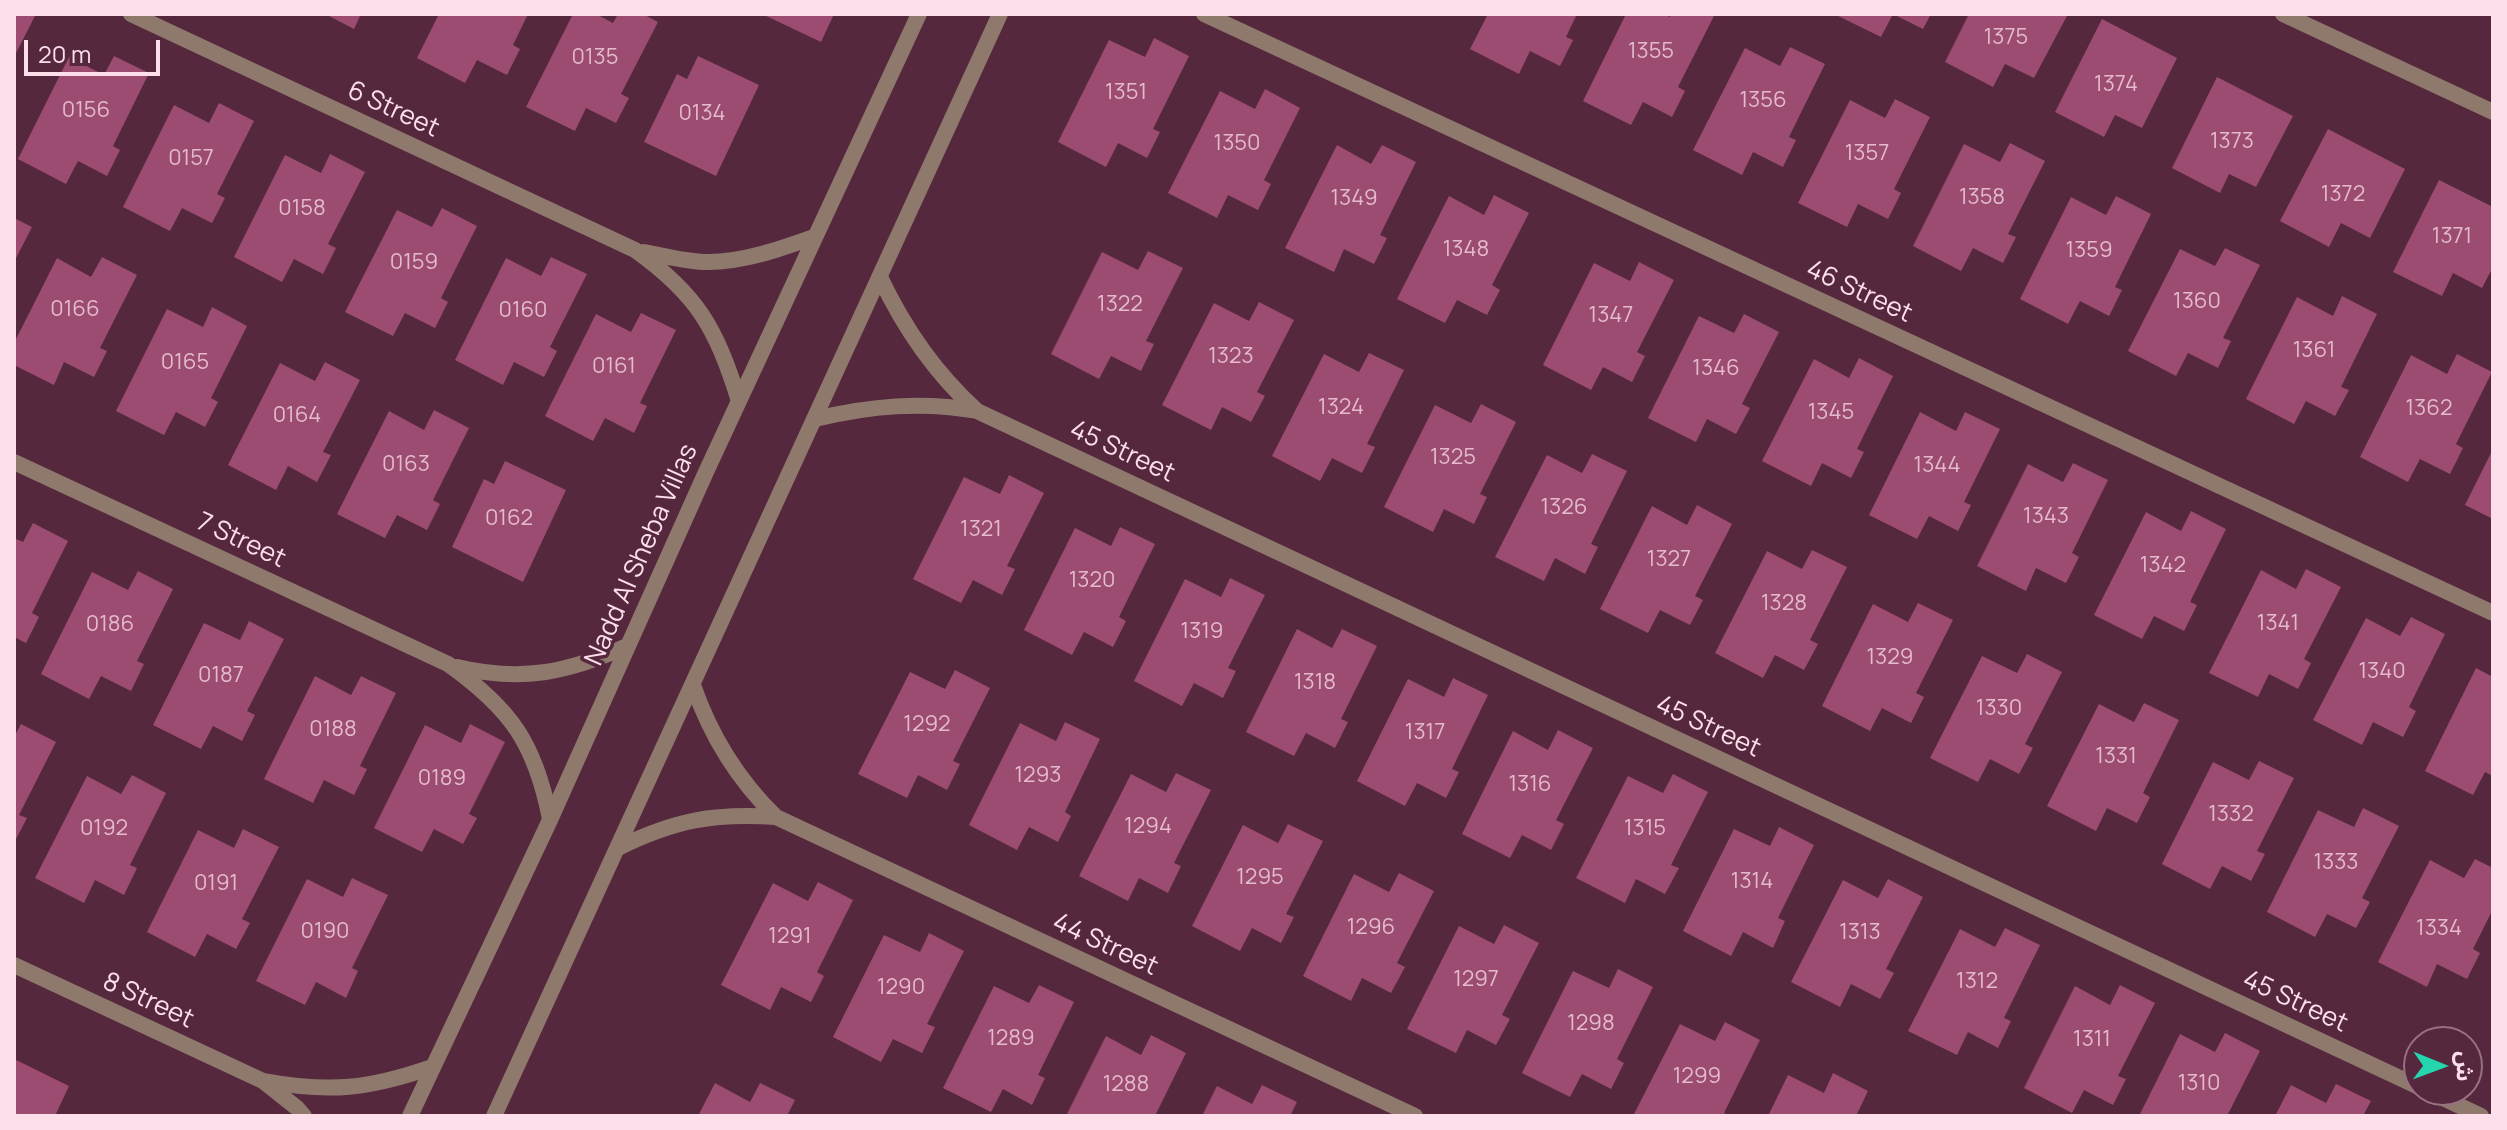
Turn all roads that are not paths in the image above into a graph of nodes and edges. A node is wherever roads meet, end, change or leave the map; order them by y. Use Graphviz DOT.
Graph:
graph roads {
  1 [pos="131,14"];
  2 [pos="919,14"];
  3 [pos="1000,14"];
  4 [pos="1204,14"];
  5 [pos="2283,14"];
  6 [pos="2493,112"];
  7 [pos="814,237"];
  8 [pos="635,250"];
  9 [pos="880,277"];
  10 [pos="739,401"];
  11 [pos="977,411"];
  12 [pos="815,419"];
  13 [pos="14,462"];
  14 [pos="2493,613"];
  15 [pos="627,646"];
  16 [pos="448,664"];
  17 [pos="693,685"];
  18 [pos="776,817"];
  19 [pos="550,820"];
  20 [pos="618,848"];
  21 [pos="14,965"];
  22 [pos="432,1067"];
  23 [pos="2403,1079"];
  24 [pos="263,1081"];
  25 [pos="2460,1106"];
  26 [pos="499,1112"];
  27 [pos="304,1116"];
  28 [pos="410,1116"];
  29 [pos="1415,1116"];
  30 [pos="2481,1116"];
  1 -- 8 [label="street, 6 Street"];
  2 -- 7 [label="street, Nadd Al Sheba Villas"];
  3 -- 9 [label="street"];
  4 -- 14 [label="street, 46 Street"];
  5 -- 6 [label="street"];
  7 -- 8 [label="street"];
  7 -- 10 [label="street, Nadd Al Sheba Villas"];
  8 -- 10 [label="street"];
  9 -- 11 [label="street"];
  9 -- 12 [label="street"];
  10 -- 15 [label="street, Nadd Al Sheba Villas"];
  11 -- 12 [label="street"];
  11 -- 23 [label="street, 45 Street"];
  12 -- 17 [label="street"];
  13 -- 16 [label="street, 7 Street"];
  15 -- 16 [label="street"];
  15 -- 19 [label="street, Nadd Al Sheba Villas"];
  16 -- 19 [label="street"];
  17 -- 18 [label="street"];
  17 -- 20 [label="street"];
  18 -- 20 [label="street"];
  18 -- 29 [label="street, 44 Street"];
  19 -- 22 [label="street, Nadd Al Sheba Villas"];
  20 -- 26 [label="street"];
  21 -- 24 [label="street, 8 Street"];
  22 -- 24 [label="street"];
  22 -- 28 [label="street, Nadd Al Sheba Villas"];
  24 -- 27 [label="street"];
  25 -- 30 [label="street"];
}
